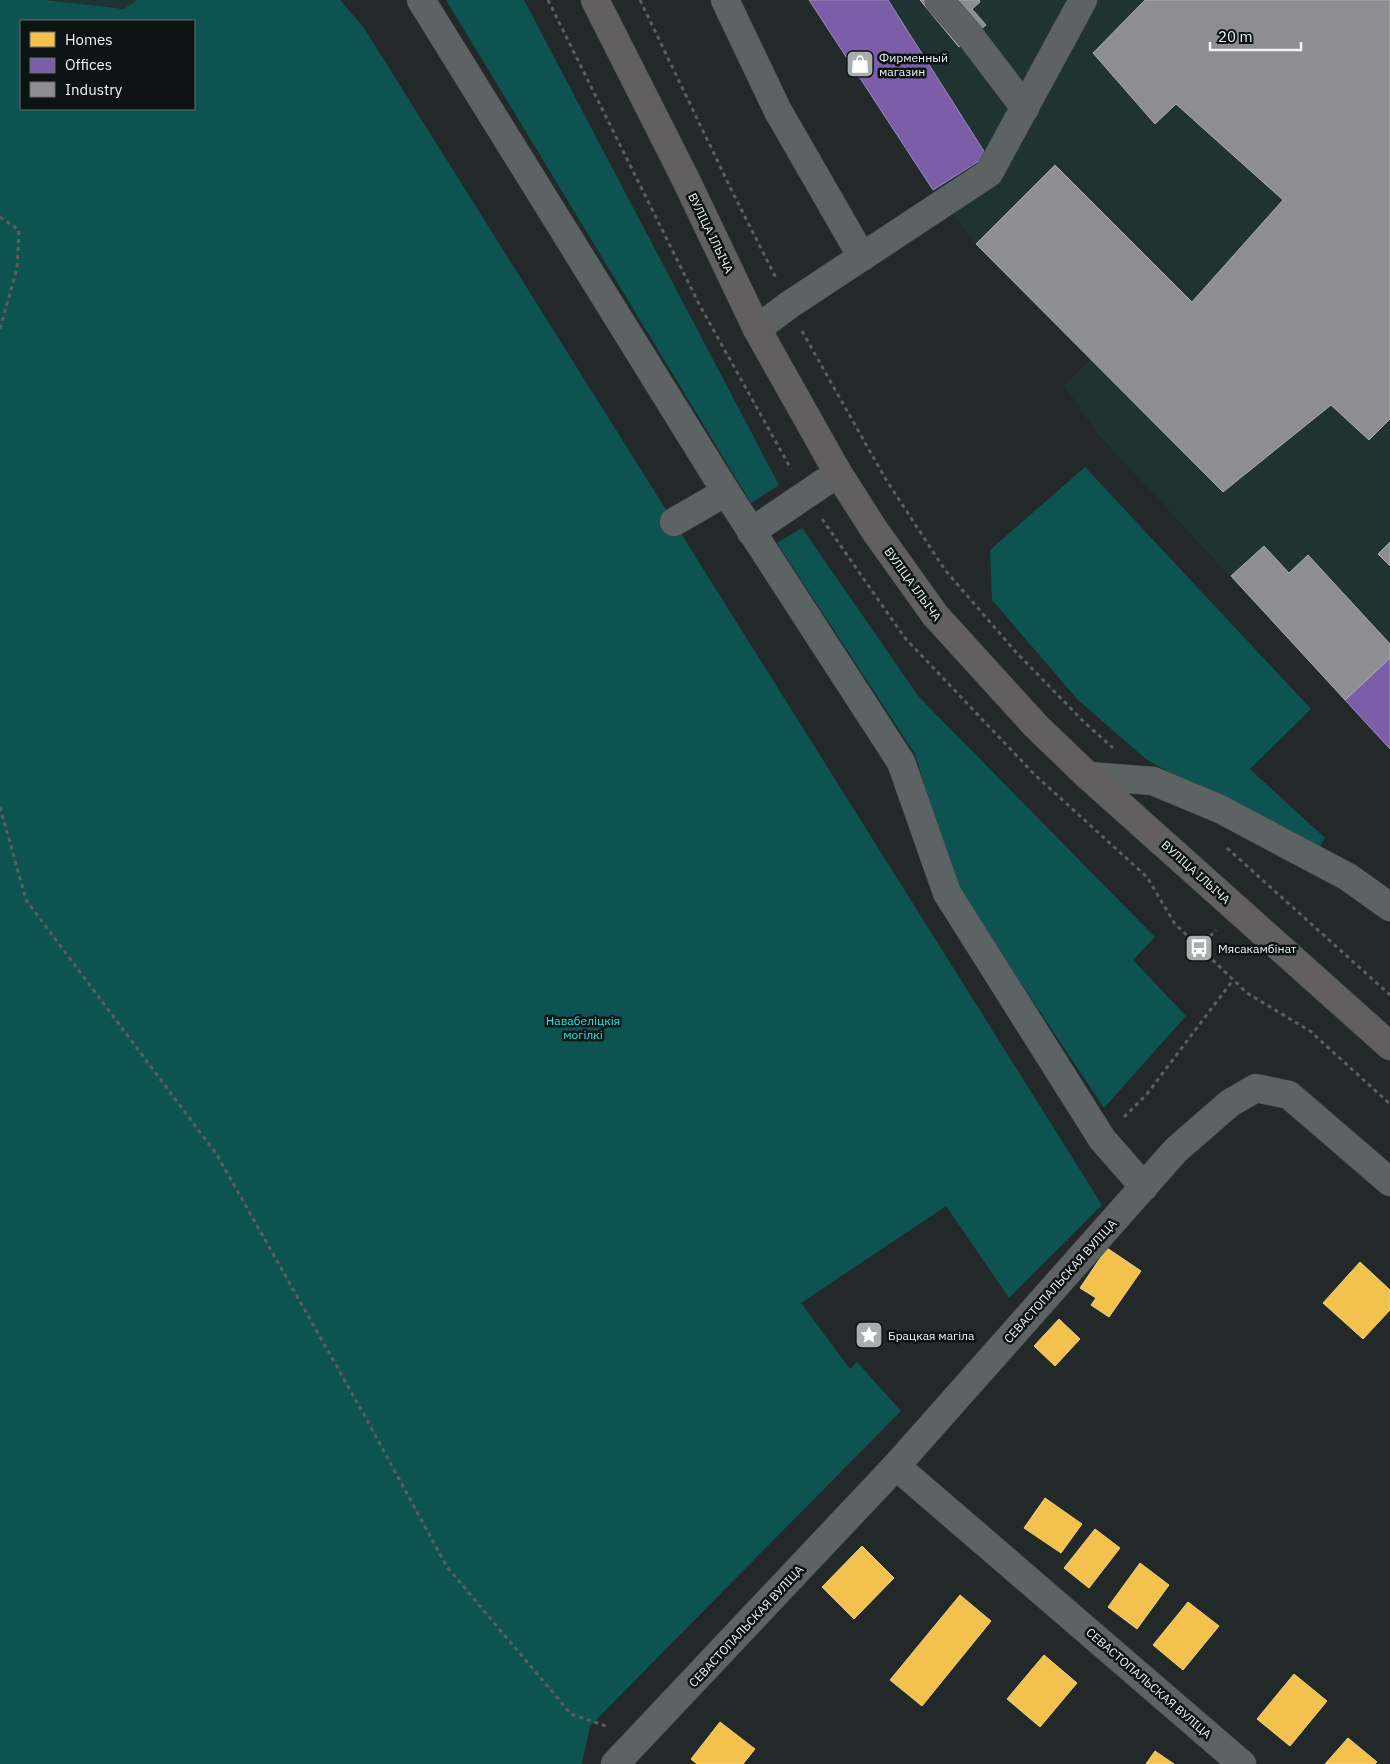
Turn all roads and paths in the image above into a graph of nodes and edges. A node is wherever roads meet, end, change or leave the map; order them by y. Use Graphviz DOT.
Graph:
graph roads {
  1 [pos="420,0"];
  2 [pos="595,0"];
  3 [pos="640,0"];
  4 [pos="725,0"];
  5 [pos="938,0"];
  6 [pos="1083,0"];
  7 [pos="1025,108"];
  8 [pos="0,217"];
  9 [pos="862,256"];
  10 [pos="789,305"];
  11 [pos="0,329"];
  12 [pos="757,329"];
  13 [pos="838,474"];
  14 [pos="726,492"];
  15 [pos="674,522"];
  16 [pos="751,532"];
  17 [pos="1118,752"];
  18 [pos="1088,776"];
  19 [pos="0,807"];
  20 [pos="1226,847"];
  21 [pos="1390,908"];
  22 [pos="1175,924"];
  23 [pos="1233,980"];
  24 [pos="1390,995"];
  25 [pos="1390,1046"];
  26 [pos="1390,1104"];
  27 [pos="1102,1139"];
  28 [pos="1390,1182"];
  29 [pos="1144,1188"];
  30 [pos="896,1466"];
  31 [pos="640,1738"];
  32 [pos="615,1764"];
  33 [pos="1242,1764"];
  1 -- 14 [label="street"];
  2 -- 12 [label="main road, ВУЛІЦА ІЛЬІЧА"];
  3 -- 10 [label="path"];
  4 -- 9 [label="street"];
  5 -- 7 [label="street"];
  6 -- 7 [label="street"];
  7 -- 9 [label="street"];
  8 -- 11 [label="path"];
  9 -- 10 [label="street"];
  10 -- 12 [label="street"];
  10 -- 17 [label="path"];
  12 -- 13 [label="main road, ВУЛІЦА ІЛЬІЧА"];
  13 -- 16 [label="street"];
  13 -- 18 [label="main road, ВУЛІЦА ІЛЬІЧА"];
  14 -- 15 [label="street"];
  14 -- 16 [label="street"];
  16 -- 27 [label="street"];
  18 -- 21 [label="street"];
  18 -- 25 [label="main road, ВУЛІЦА ІЛЬІЧА"];
  19 -- 31 [label="path"];
  20 -- 24 [label="path"];
  22 -- 23 [label="path"];
  23 -- 26 [label="path"];
  23 -- 27 [label="path"];
  27 -- 29 [label="street"];
  28 -- 29 [label="street, СЕВАСТОПАЛЬСКАЯ ВУЛІЦА"];
  29 -- 30 [label="street, СЕВАСТОПАЛЬСКАЯ ВУЛІЦА"];
  30 -- 31 [label="street, СЕВАСТОПАЛЬСКАЯ ВУЛІЦА"];
  30 -- 33 [label="street, СЕВАСТОПАЛЬСКАЯ ВУЛІЦА"];
  31 -- 32 [label="street, СЕВАСТОПАЛЬСКАЯ ВУЛІЦА"];
}
